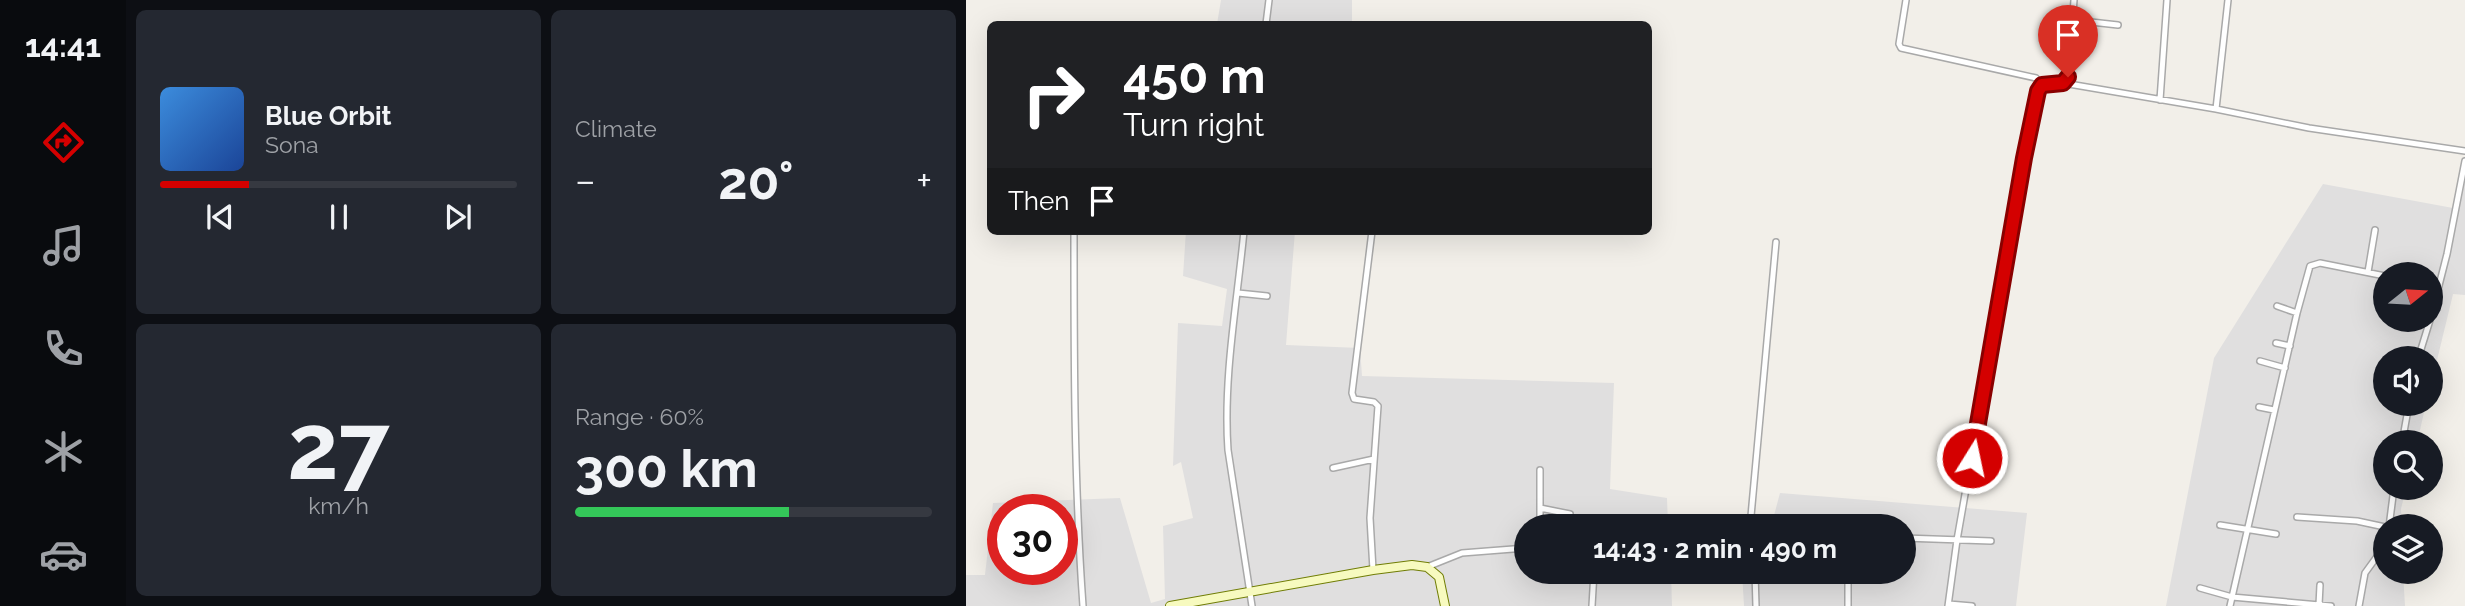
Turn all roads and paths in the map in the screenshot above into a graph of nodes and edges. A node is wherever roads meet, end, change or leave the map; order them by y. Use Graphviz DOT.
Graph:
graph roads {
  1 [pos="1269,0"];
  2 [pos="1906,0"];
  3 [pos="2074,0"];
  4 [pos="2167,0"];
  5 [pos="2228,0"];
  6 [pos="2073,20"];
  7 [pos="1266,21"];
  8 [pos="2118,25"];
  9 [pos="2063,83"];
  10 [pos="2042,85"];
  11 [pos="2160,100"];
  12 [pos="2216,109"];
  13 [pos="2465,151"];
  14 [pos="2465,161"];
  15 [pos="2375,230"];
  16 [pos="1074,235"];
  17 [pos="1244,235"];
  18 [pos="1372,235"];
  19 [pos="1776,242"];
  20 [pos="2443,268"];
  21 [pos="2368,272"];
  22 [pos="2373,273"];
  23 [pos="1238,293"];
  24 [pos="1267,296"];
  25 [pos="2277,306"];
  26 [pos="2297,313"];
  27 [pos="2276,343"];
  28 [pos="2290,346"];
  29 [pos="2260,361"];
  30 [pos="2285,368"];
  31 [pos="2259,407"];
  32 [pos="2274,410"];
  33 [pos="1374,460"];
  34 [pos="1333,468"];
  35 [pos="1539,470"];
  36 [pos="1540,508"];
  37 [pos="1540,514"];
  38 [pos="1570,514"];
  39 [pos="1751,514"];
  40 [pos="2297,517"];
  41 [pos="2373,524"];
  42 [pos="2220,525"];
  43 [pos="2246,530"];
  44 [pos="2276,534"];
  45 [pos="1916,538"];
  46 [pos="1957,540"];
  47 [pos="1991,541"];
  48 [pos="1514,549"];
  49 [pos="2373,562"];
  50 [pos="1427,567"];
  51 [pos="1373,569"];
  52 [pos="1593,584"];
  53 [pos="1755,584"];
  54 [pos="1848,584"];
  55 [pos="2320,585"];
  56 [pos="2200,588"];
  57 [pos="1250,592"];
  58 [pos="2232,597"];
  59 [pos="1948,605"];
  60 [pos="2319,605"];
  61 [pos="1083,606"];
  62 [pos="1170,606"];
  63 [pos="1252,606"];
  64 [pos="1446,606"];
  65 [pos="1592,606"];
  66 [pos="1756,606"];
  67 [pos="1848,606"];
  68 [pos="1972,606"];
  69 [pos="2230,606"];
  70 [pos="2332,606"];
  71 [pos="2359,606"];
  1 -- 7 [label="street"];
  2 -- 10 [label="street"];
  3 -- 6 [label="street"];
  4 -- 11 [label="street"];
  5 -- 12 [label="street"];
  6 -- 8 [label="street"];
  6 -- 9 [label="street"];
  9 -- 10 [label="street"];
  9 -- 11 [label="street"];
  10 -- 46 [label="street"];
  11 -- 12 [label="street"];
  12 -- 13 [label="street"];
  14 -- 20 [label="street"];
  15 -- 21 [label="street"];
  16 -- 61 [label="street"];
  17 -- 23 [label="street"];
  18 -- 33 [label="street"];
  19 -- 39 [label="street"];
  21 -- 22 [label="street"];
  21 -- 26 [label="street"];
  23 -- 24 [label="street"];
  23 -- 57 [label="street"];
  25 -- 26 [label="street"];
  26 -- 28 [label="street"];
  27 -- 28 [label="street"];
  28 -- 30 [label="street"];
  29 -- 30 [label="street"];
  30 -- 32 [label="street"];
  31 -- 32 [label="street"];
  32 -- 43 [label="street"];
  33 -- 34 [label="street"];
  33 -- 51 [label="street"];
  35 -- 36 [label="street"];
  36 -- 37 [label="street"];
  36 -- 38 [label="street"];
  40 -- 41 [label="street"];
  42 -- 43 [label="street"];
  43 -- 44 [label="street"];
  43 -- 58 [label="street"];
  45 -- 46 [label="street"];
  46 -- 47 [label="street"];
  46 -- 59 [label="street"];
  48 -- 50 [label="street"];
  49 -- 71 [label="street"];
  50 -- 51 [label="main road"];
  50 -- 64 [label="main road"];
  51 -- 57 [label="main road"];
  52 -- 65 [label="street"];
  53 -- 66 [label="street"];
  54 -- 67 [label="street"];
  55 -- 60 [label="street"];
  56 -- 58 [label="street"];
  57 -- 62 [label="main road"];
  57 -- 63 [label="street"];
  58 -- 60 [label="street"];
  58 -- 69 [label="street"];
  59 -- 68 [label="street"];
  60 -- 70 [label="street"];
}
